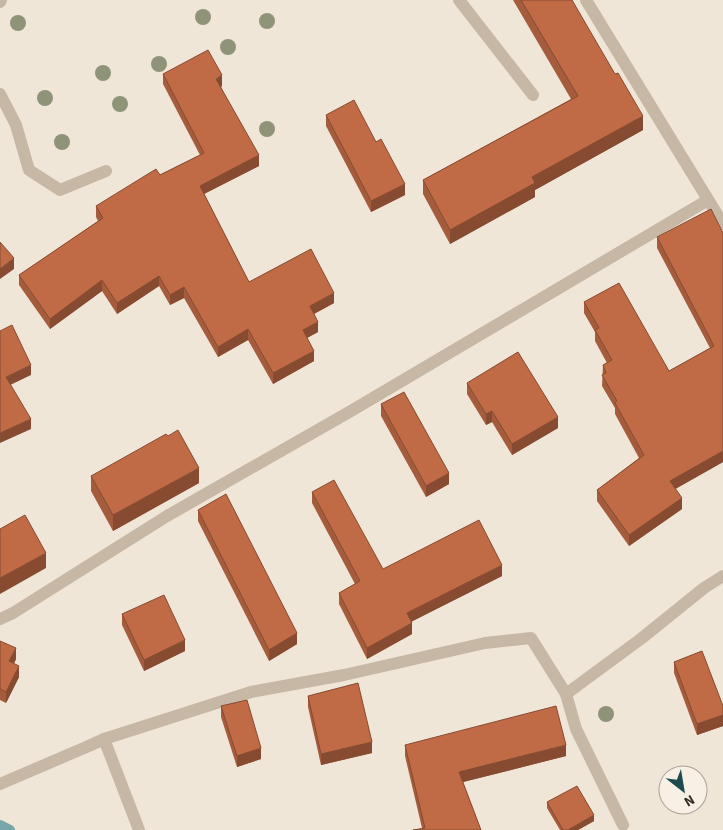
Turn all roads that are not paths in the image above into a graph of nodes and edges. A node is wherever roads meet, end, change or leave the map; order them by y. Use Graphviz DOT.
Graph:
graph roads {
  1 [pos="459,0"];
  2 [pos="586,0"];
  3 [pos="0,94"];
  4 [pos="533,96"];
  5 [pos="106,171"];
  6 [pos="708,200"];
  7 [pos="723,224"];
  8 [pos="723,576"];
  9 [pos="0,619"];
  10 [pos="566,694"];
  11 [pos="104,739"];
  12 [pos="0,784"];
  13 [pos="622,825"];
  14 [pos="139,830"];
  1 -- 4 [label="street"];
  2 -- 6 [label="street"];
  3 -- 5 [label="street"];
  6 -- 7 [label="street"];
  6 -- 9 [label="street"];
  8 -- 10 [label="street"];
  10 -- 11 [label="street"];
  10 -- 13 [label="street"];
  11 -- 12 [label="street"];
  11 -- 14 [label="street"];
}
